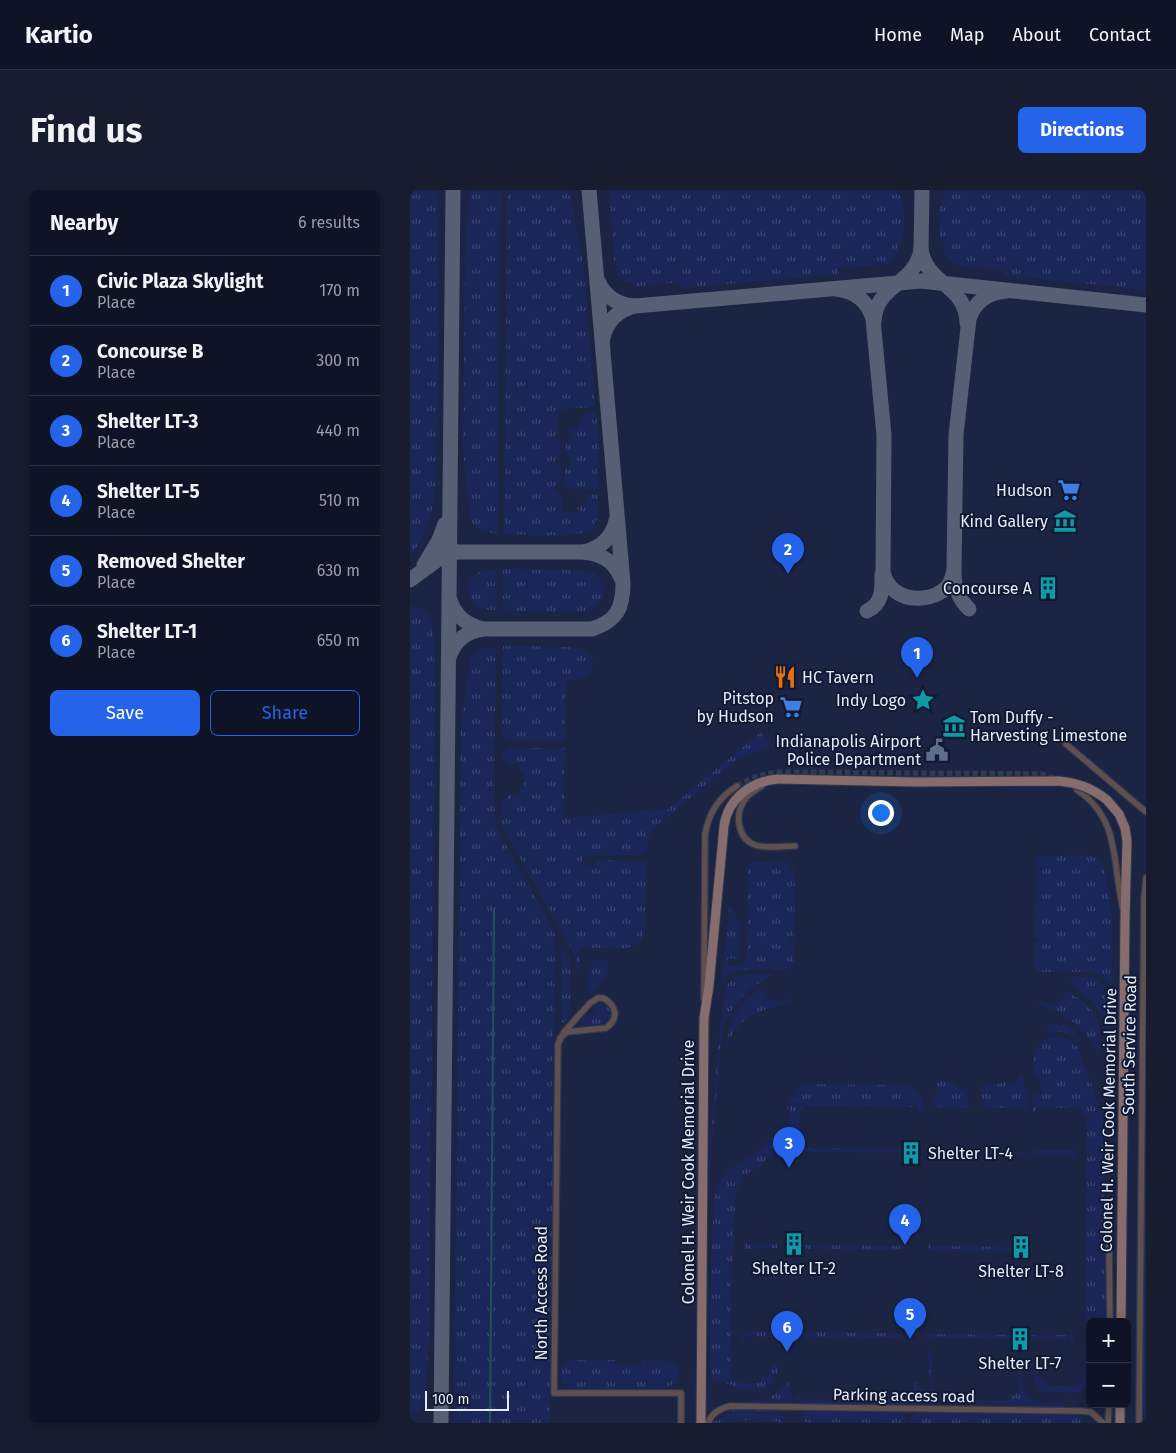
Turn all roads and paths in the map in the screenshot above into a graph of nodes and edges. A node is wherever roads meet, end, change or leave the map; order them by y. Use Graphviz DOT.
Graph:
graph roads {
  1 [pos="1066,744"];
  2 [pos="778,779"];
  3 [pos="737,786"];
  4 [pos="1077,790"];
  5 [pos="1146,812"];
  6 [pos="795,846"];
  7 [pos="1146,878"];
  8 [pos="1125,918"];
  9 [pos="704,1018"];
  10 [pos="560,1038"];
  11 [pos="1109,1245"];
  12 [pos="1110,1318"];
  13 [pos="1121,1318"];
  14 [pos="1109,1408"];
  15 [pos="1120,1408"];
  16 [pos="681,1423"];
  17 [pos="701,1423"];
  18 [pos="708,1423"];
  19 [pos="1103,1423"];
  20 [pos="1108,1423"];
  21 [pos="1120,1423"];
  22 [pos="1138,1423"];
  1 -- 5 [label="street"];
  2 -- 6 [label="street"];
  2 -- 8 [label="street, Colonel H. Weir Cook Memorial Drive, bridge"];
  2 -- 9 [label="street, Colonel H. Weir Cook Memorial Drive"];
  3 -- 9 [label="street"];
  4 -- 8 [label="street"];
  7 -- 22 [label="street, South Service Road"];
  8 -- 13 [label="street, Colonel H. Weir Cook Memorial Drive"];
  9 -- 17 [label="street, Colonel H. Weir Cook Memorial Drive"];
  10 -- 10 [label="street"];
  10 -- 16 [label="street, North Access Road"];
  11 -- 12 [label="street"];
  14 -- 20 [label="street"];
  15 -- 21 [label="street"];
  18 -- 19 [label="street, Parking access road"];
}
